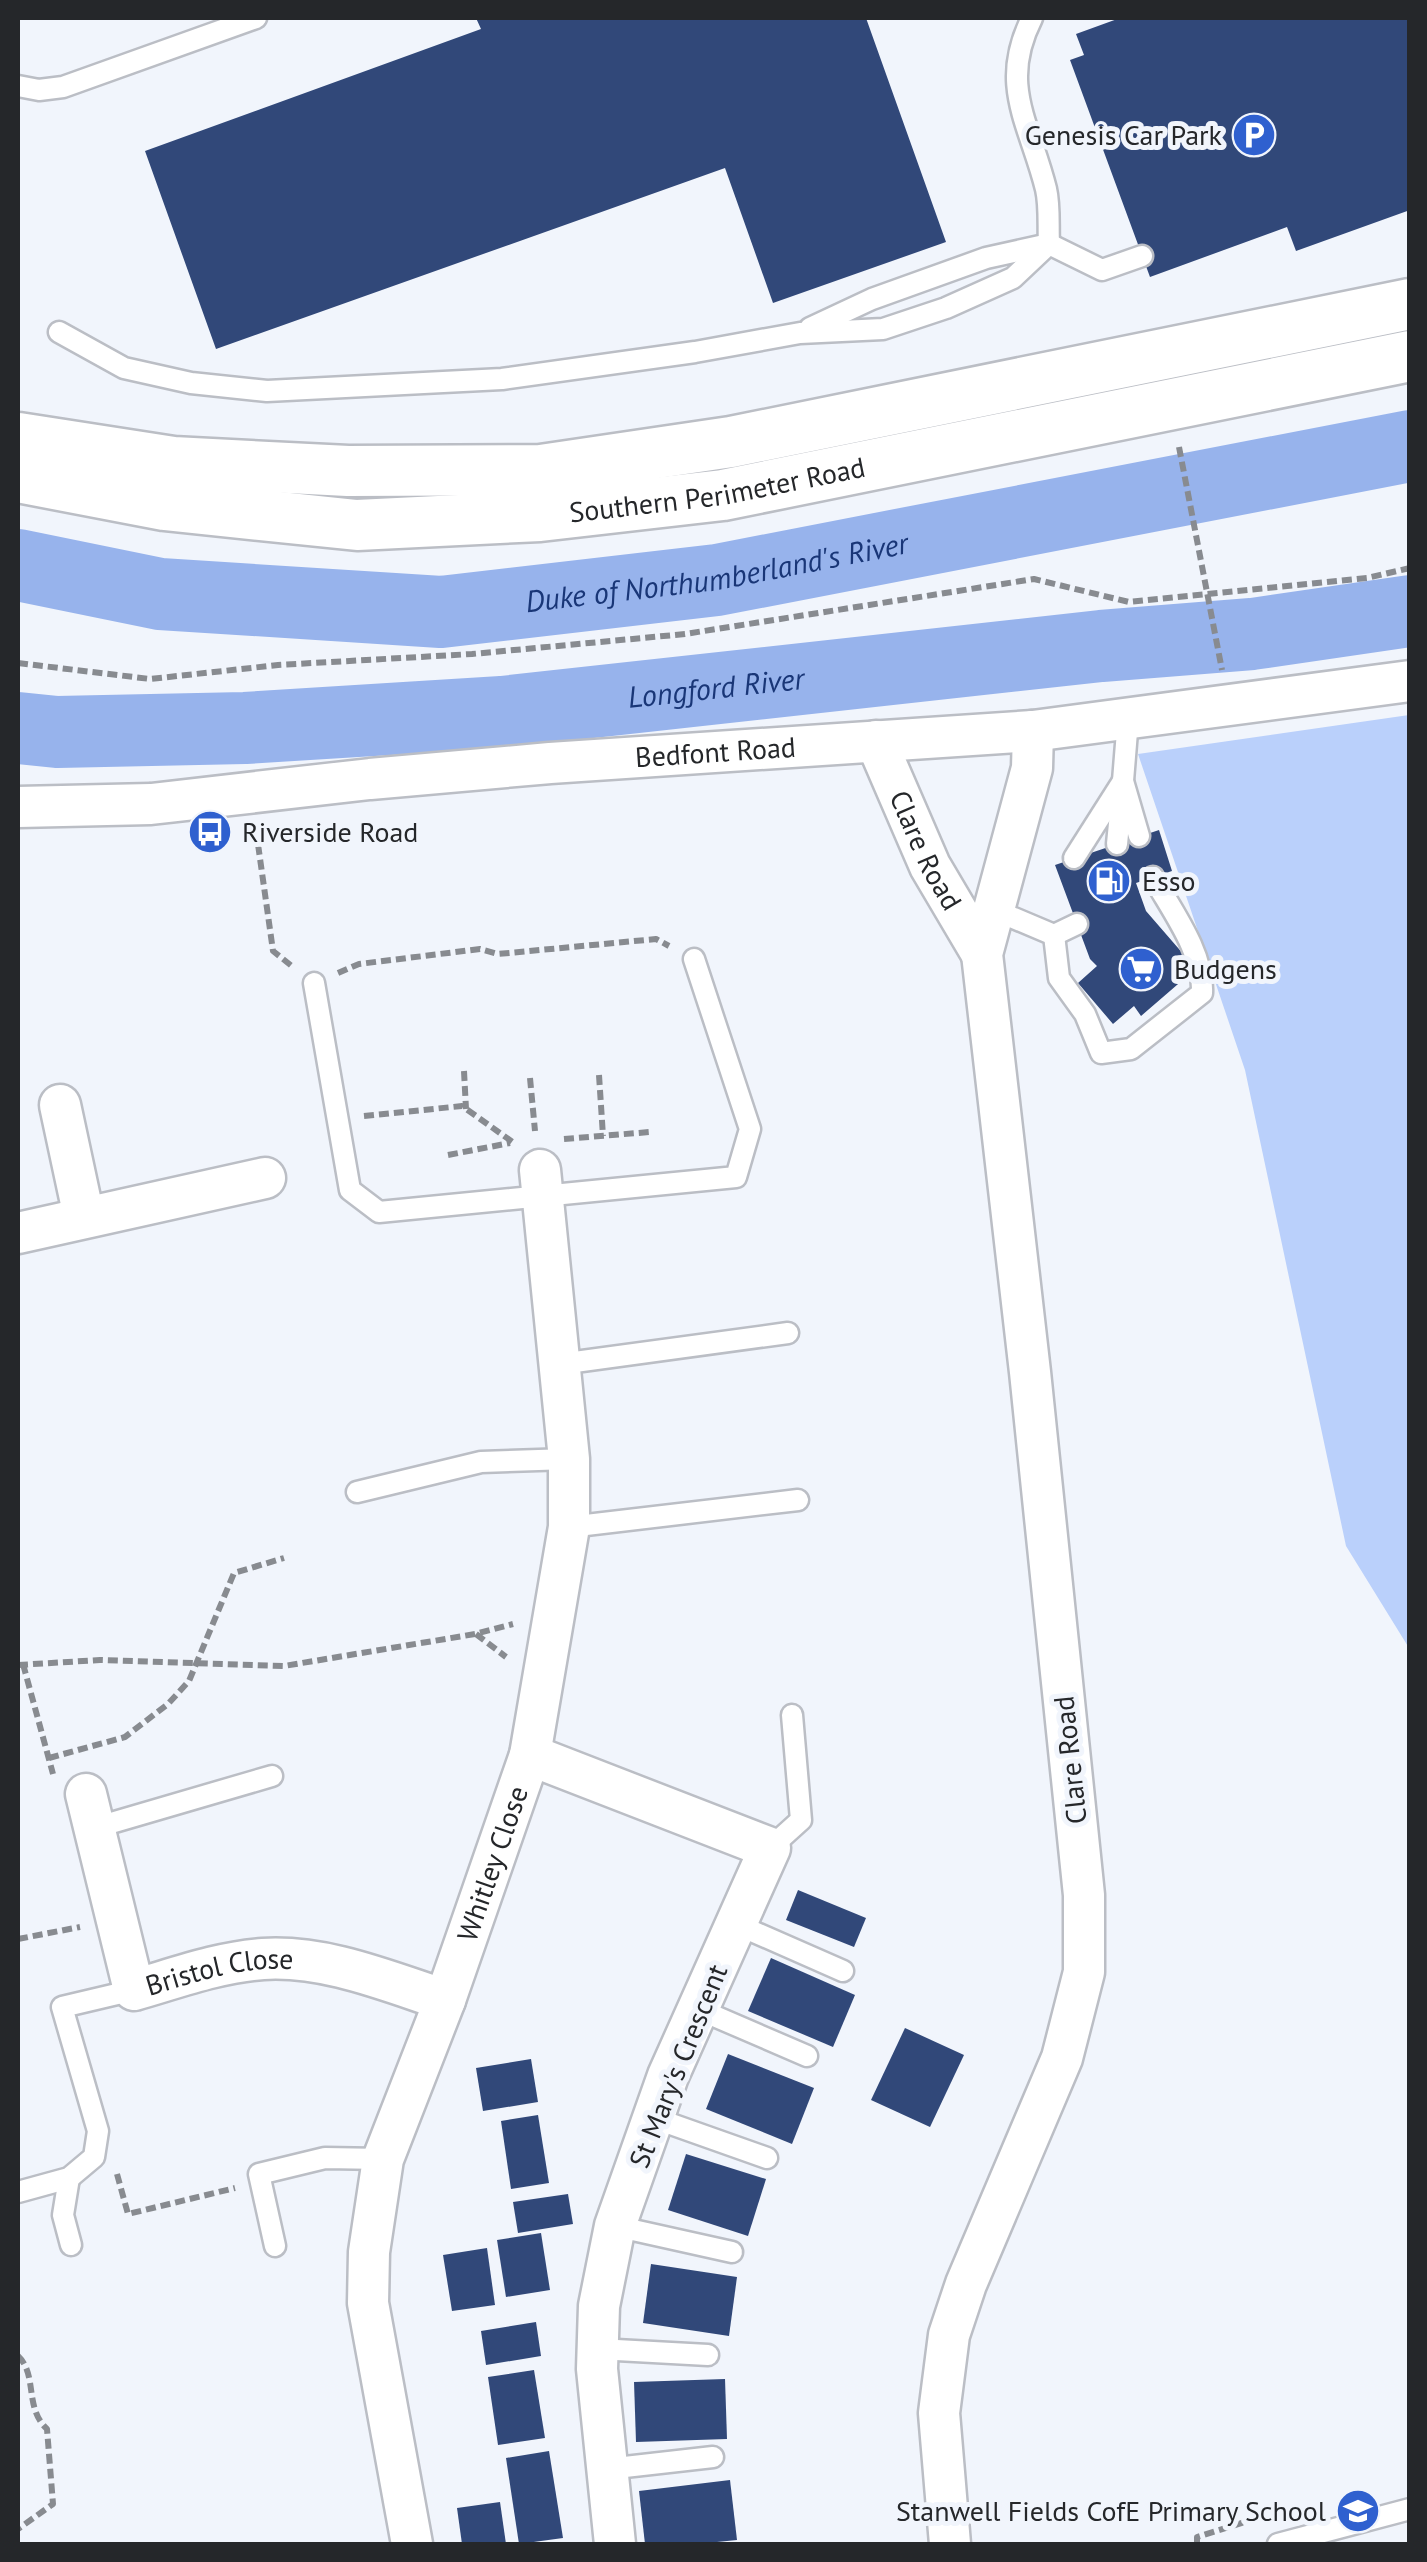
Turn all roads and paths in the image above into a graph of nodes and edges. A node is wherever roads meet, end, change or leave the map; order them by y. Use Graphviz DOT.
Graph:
graph roads {
  1 [pos="256,18"];
  2 [pos="1032,18"];
  3 [pos="18,86"];
  4 [pos="1049,244"];
  5 [pos="1142,256"];
  6 [pos="1410,304"];
  7 [pos="59,332"];
  8 [pos="800,333"];
  9 [pos="1410,356"];
  10 [pos="18,438"];
  11 [pos="1179,448"];
  12 [pos="18,477"];
  13 [pos="1410,568"];
  14 [pos="1206,594"];
  15 [pos="18,663"];
  16 [pos="1224,678"];
  17 [pos="1410,681"];
  18 [pos="1128,719"];
  19 [pos="1033,731"];
  20 [pos="876,741"];
  21 [pos="1122,781"];
  22 [pos="252,794"];
  23 [pos="18,807"];
  24 [pos="1139,836"];
  25 [pos="1117,844"];
  26 [pos="1095,851"];
  27 [pos="1074,858"];
  28 [pos="1154,877"];
  29 [pos="947,899"];
  30 [pos="993,909"];
  31 [pos="1077,924"];
  32 [pos="1054,936"];
  33 [pos="982,954"];
  34 [pos="694,959"];
  35 [pos="314,983"];
  36 [pos="464,1071"];
  37 [pos="599,1075"];
  38 [pos="530,1078"];
  39 [pos="60,1104"];
  40 [pos="466,1110"];
  41 [pos="337,1118"];
  42 [pos="650,1132"];
  43 [pos="603,1136"];
  44 [pos="448,1155"];
  45 [pos="533,1163"];
  46 [pos="265,1178"];
  47 [pos="84,1217"];
  48 [pos="18,1233"];
  49 [pos="788,1334"];
  50 [pos="560,1364"];
  51 [pos="570,1459"];
  52 [pos="358,1492"];
  53 [pos="798,1500"];
  54 [pos="570,1528"];
  55 [pos="284,1558"];
  56 [pos="554,1614"];
  57 [pos="196,1662"];
  58 [pos="20,1665"];
  59 [pos="792,1716"];
  60 [pos="530,1755"];
  61 [pos="48,1758"];
  62 [pos="272,1776"];
  63 [pos="90,1809"];
  64 [pos="770,1848"];
  65 [pos="117,1920"];
  66 [pos="736,1924"];
  67 [pos="18,1940"];
  68 [pos="843,1971"];
  69 [pos="134,1990"];
  70 [pos="445,2000"];
  71 [pos="698,2009"];
  72 [pos="807,2056"];
  73 [pos="654,2118"];
  74 [pos="94,2157"];
  75 [pos="767,2158"];
  76 [pos="384,2159"];
  77 [pos="69,2178"];
  78 [pos="261,2182"];
  79 [pos="18,2192"];
  80 [pos="615,2226"];
  81 [pos="71,2245"];
  82 [pos="274,2246"];
  83 [pos="732,2252"];
  84 [pos="598,2349"];
  85 [pos="708,2355"];
  86 [pos="18,2356"];
  87 [pos="713,2458"];
  88 [pos="607,2469"];
  89 [pos="1410,2508"];
  90 [pos="18,2528"];
  91 [pos="412,2544"];
  92 [pos="615,2544"];
  93 [pos="950,2544"];
  94 [pos="1278,2544"];
  1 -- 3 [label="lane"];
  2 -- 4 [label="lane"];
  4 -- 5 [label="lane"];
  4 -- 8 [label="lane"];
  4 -- 8 [label="lane"];
  6 -- 10 [label="street, Southern Perimeter Road"];
  7 -- 8 [label="lane"];
  9 -- 12 [label="street, Southern Perimeter Road"];
  11 -- 14 [label="path"];
  13 -- 14 [label="path"];
  14 -- 15 [label="path"];
  14 -- 16 [label="path"];
  17 -- 18 [label="street, Bedfont Road"];
  18 -- 19 [label="street, Bedfont Road"];
  18 -- 21 [label="lane"];
  19 -- 20 [label="street, Bedfont Road"];
  19 -- 30 [label="street, Clare Road"];
  20 -- 22 [label="street, Bedfont Road"];
  20 -- 29 [label="street, Clare Road"];
  21 -- 24 [label="lane"];
  21 -- 25 [label="lane"];
  21 -- 26 [label="lane"];
  21 -- 27 [label="lane"];
  22 -- 23 [label="street, Bedfont Road"];
  22 -- 35 [label="path"];
  28 -- 32 [label="lane"];
  29 -- 30 [label="lane"];
  29 -- 33 [label="street, Clare Road"];
  30 -- 32 [label="lane"];
  30 -- 33 [label="street, Clare Road"];
  31 -- 32 [label="lane"];
  33 -- 93 [label="street, Clare Road"];
  34 -- 35 [label="path"];
  34 -- 45 [label="lane"];
  35 -- 41 [label="lane"];
  36 -- 40 [label="path"];
  37 -- 43 [label="path"];
  38 -- 45 [label="path"];
  39 -- 47 [label="street"];
  40 -- 41 [label="path"];
  40 -- 45 [label="path"];
  41 -- 45 [label="lane"];
  42 -- 43 [label="path"];
  43 -- 45 [label="path"];
  44 -- 45 [label="path"];
  45 -- 50 [label="street, Whitley Close"];
  46 -- 47 [label="street"];
  47 -- 48 [label="street"];
  49 -- 50 [label="lane"];
  50 -- 51 [label="street, Whitley Close"];
  51 -- 52 [label="lane"];
  51 -- 54 [label="street, Whitley Close"];
  53 -- 54 [label="lane"];
  54 -- 56 [label="street, Whitley Close"];
  55 -- 57 [label="path"];
  56 -- 57 [label="path"];
  56 -- 60 [label="street, Whitley Close"];
  57 -- 58 [label="path"];
  57 -- 61 [label="path"];
  58 -- 61 [label="path"];
  59 -- 64 [label="lane"];
  60 -- 64 [label="street"];
  60 -- 70 [label="street, Whitley Close"];
  61 -- 63 [label="path"];
  62 -- 63 [label="lane"];
  63 -- 65 [label="street, Bristol Close"];
  64 -- 66 [label="street, St Mary's Crescent"];
  65 -- 67 [label="path"];
  65 -- 69 [label="street, Bristol Close"];
  66 -- 68 [label="lane"];
  66 -- 71 [label="street, St Mary's Crescent"];
  69 -- 70 [label="street, Bristol Close"];
  69 -- 74 [label="lane"];
  70 -- 76 [label="street, Whitley Close"];
  71 -- 72 [label="lane"];
  71 -- 73 [label="street, St Mary's Crescent"];
  73 -- 75 [label="lane"];
  73 -- 80 [label="street, St Mary's Crescent"];
  74 -- 77 [label="lane"];
  74 -- 78 [label="path"];
  76 -- 78 [label="lane"];
  76 -- 91 [label="street, Whitley Close"];
  77 -- 79 [label="lane"];
  77 -- 81 [label="lane"];
  78 -- 82 [label="lane"];
  80 -- 83 [label="lane"];
  80 -- 84 [label="street, St Mary's Crescent"];
  84 -- 85 [label="lane"];
  84 -- 88 [label="street, St Mary's Crescent"];
  86 -- 90 [label="path"];
  87 -- 88 [label="lane"];
  88 -- 92 [label="street, St Mary's Crescent"];
  89 -- 94 [label="lane"];
}
